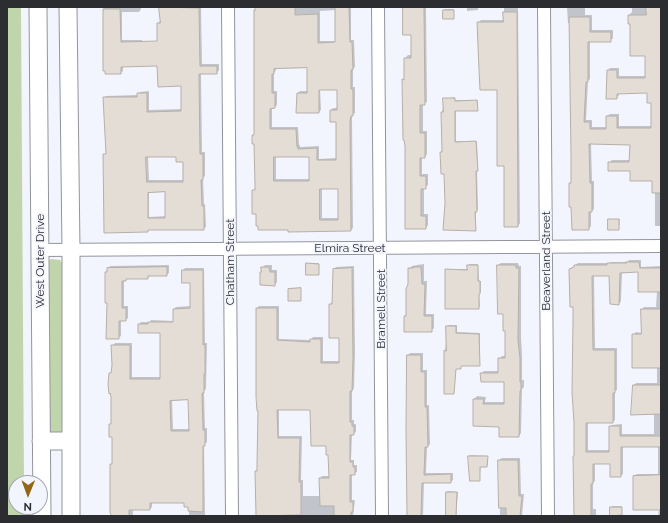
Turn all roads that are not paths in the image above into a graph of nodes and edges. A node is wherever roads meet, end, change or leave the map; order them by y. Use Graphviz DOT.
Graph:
graph roads {
  1 [pos="38,7"];
  2 [pos="68,7"];
  3 [pos="228,7"];
  4 [pos="378,7"];
  5 [pos="544,7"];
  6 [pos="661,246"];
  7 [pos="546,247"];
  8 [pos="380,248"];
  9 [pos="230,249"];
  10 [pos="40,250"];
  11 [pos="71,250"];
  12 [pos="41,441"];
  13 [pos="71,441"];
  14 [pos="42,516"];
  15 [pos="71,516"];
  16 [pos="232,516"];
  17 [pos="382,516"];
  18 [pos="548,516"];
  1 -- 10 [label="main road, West Outer Drive"];
  2 -- 11 [label="main road"];
  3 -- 9 [label="street, Chatham Street"];
  4 -- 8 [label="street, Bramell Street"];
  5 -- 7 [label="street, Beaverland Street"];
  6 -- 7 [label="street, Elmira Street"];
  7 -- 8 [label="street, Elmira Street"];
  7 -- 18 [label="street, Beaverland Street"];
  8 -- 9 [label="street, Elmira Street"];
  8 -- 17 [label="street, Bramell Street"];
  9 -- 11 [label="street, Elmira Street"];
  9 -- 16 [label="street, Chatham Street"];
  10 -- 11 [label="street, Elmira Street"];
  10 -- 12 [label="main road, West Outer Drive"];
  11 -- 13 [label="main road"];
  12 -- 13 [label="main road"];
  12 -- 14 [label="main road, West Outer Drive"];
  13 -- 15 [label="main road"];
}
